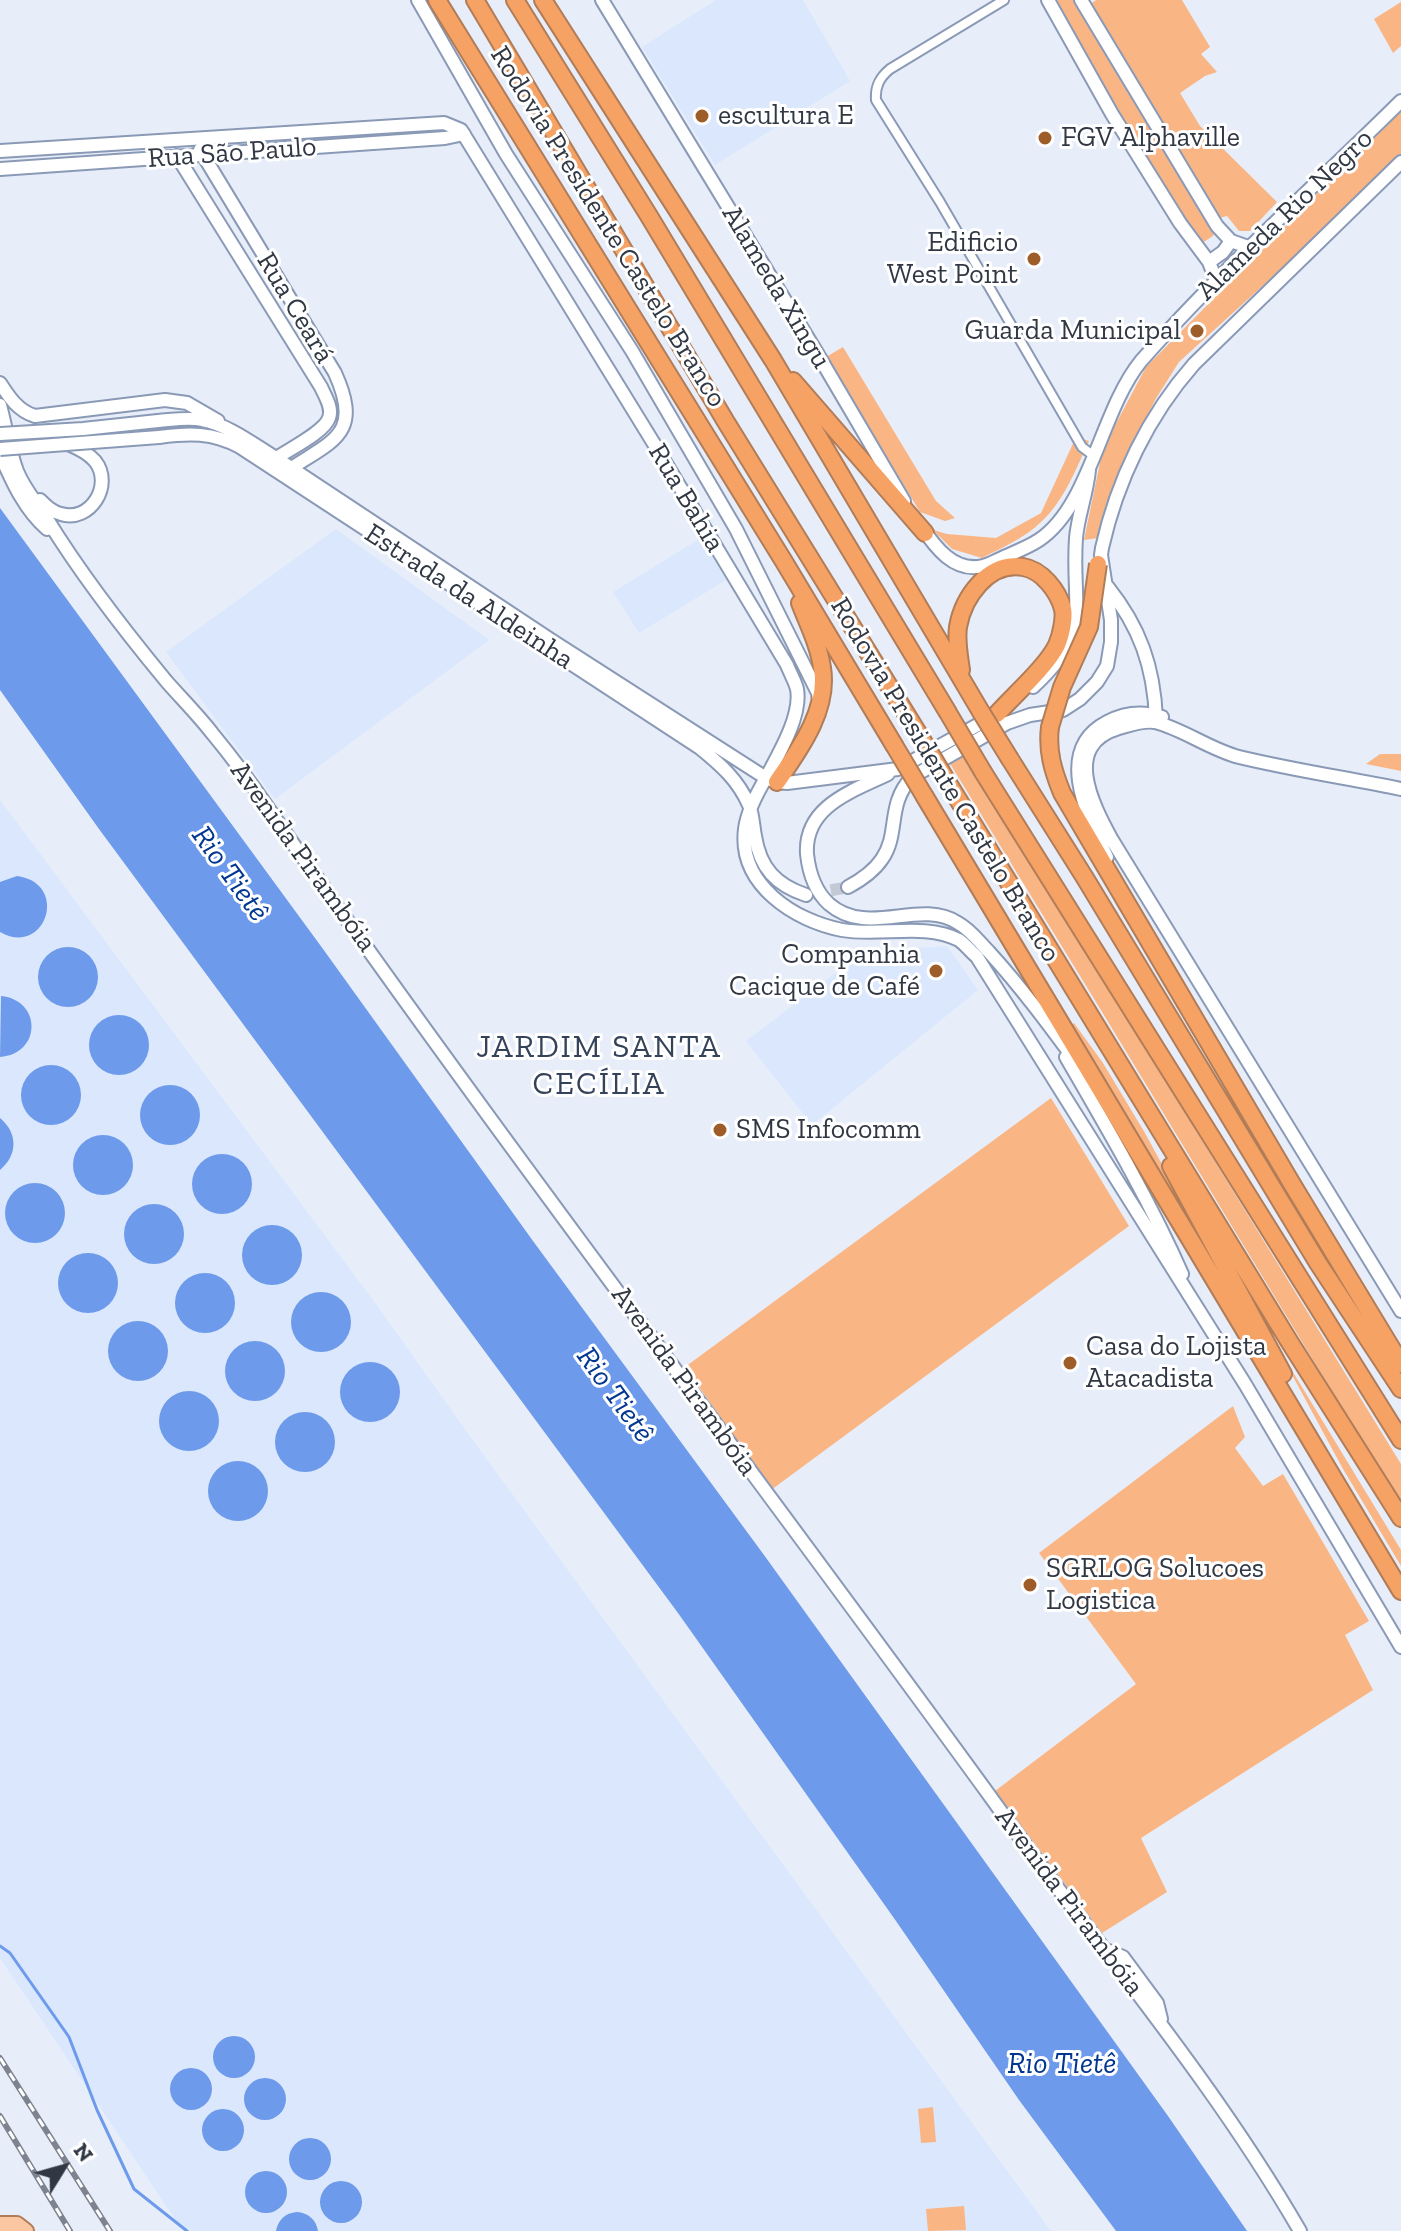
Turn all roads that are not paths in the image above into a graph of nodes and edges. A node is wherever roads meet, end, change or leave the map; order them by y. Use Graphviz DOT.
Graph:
graph roads {
  1 [pos="418,0"];
  2 [pos="437,0"];
  3 [pos="475,0"];
  4 [pos="515,0"];
  5 [pos="543,0"];
  6 [pos="602,0"];
  7 [pos="1004,0"];
  8 [pos="1048,0"];
  9 [pos="1081,0"];
  10 [pos="1401,101"];
  11 [pos="444,123"];
  12 [pos="248,134"];
  13 [pos="464,134"];
  14 [pos="193,137"];
  15 [pos="445,138"];
  16 [pos="0,151"];
  17 [pos="251,152"];
  18 [pos="203,155"];
  19 [pos="177,156"];
  20 [pos="1401,162"];
  21 [pos="0,169"];
  22 [pos="540,208"];
  23 [pos="521,228"];
  24 [pos="1231,241"];
  25 [pos="1251,248"];
  26 [pos="1209,262"];
  27 [pos="1216,280"];
  28 [pos="284,291"];
  29 [pos="267,300"];
  30 [pos="773,360"];
  31 [pos="0,383"];
  32 [pos="0,405"];
  33 [pos="230,430"];
  34 [pos="0,434"];
  35 [pos="68,444"];
  36 [pos="0,451"];
  37 [pos="1094,456"];
  38 [pos="272,461"];
  39 [pos="1089,470"];
  40 [pos="286,471"];
  41 [pos="27,490"];
  42 [pos="925,533"];
  43 [pos="58,539"];
  44 [pos="1100,559"];
  45 [pos="783,560"];
  46 [pos="960,566"];
  47 [pos="1105,582"];
  48 [pos="965,685"];
  49 [pos="820,706"];
  50 [pos="997,714"];
  51 [pos="1156,719"];
  52 [pos="744,765"];
  53 [pos="898,769"];
  54 [pos="729,773"];
  55 [pos="771,780"];
  56 [pos="1401,789"];
  57 [pos="751,809"];
  58 [pos="848,887"];
  59 [pos="1121,893"];
  60 [pos="806,895"];
  61 [pos="1044,1019"];
  62 [pos="1114,1053"];
  63 [pos="1134,1145"];
  64 [pos="1401,1311"];
  65 [pos="1201,1317"];
  66 [pos="1401,1364"];
  67 [pos="1401,1389"];
  68 [pos="1401,1440"];
  69 [pos="1401,1518"];
  70 [pos="1401,1575"];
  71 [pos="1401,1591"];
  72 [pos="1401,1647"];
  73 [pos="0,2224"];
  74 [pos="26,2231"];
  75 [pos="1300,2231"];
  1 -- 22 [label="main road"];
  2 -- 45 [label="highway, Rodovia Presidente Castelo Branco"];
  3 -- 62 [label="highway, Rodovia Presidente Castelo Branco, bridge"];
  4 -- 68 [label="highway, Rodovia Presidente Castelo Branco, bridge"];
  5 -- 30 [label="highway"];
  6 -- 42 [label="main road, Alameda Xingu"];
  7 -- 37 [label="street"];
  8 -- 26 [label="main road"];
  9 -- 24 [label="main road"];
  10 -- 25 [label="main road, Alameda Rio Negro"];
  11 -- 12 [label="main road, Rua São Paulo"];
  11 -- 13 [label="main road, Rua Bahia"];
  11 -- 15 [label="main road"];
  12 -- 14 [label="main road, Rua São Paulo"];
  12 -- 17 [label="main road"];
  13 -- 15 [label="main road, Rua São Paulo"];
  13 -- 23 [label="main road, Rua Bahia"];
  14 -- 16 [label="main road, Rua São Paulo"];
  14 -- 18 [label="main road, Rua Ceará"];
  15 -- 17 [label="main road, Rua São Paulo"];
  17 -- 18 [label="main road, Rua São Paulo"];
  18 -- 19 [label="main road, Rua São Paulo"];
  18 -- 28 [label="main road, Rua Ceará"];
  19 -- 21 [label="main road, Rua São Paulo"];
  19 -- 29 [label="main road, Rua Ceará"];
  20 -- 44 [label="main road, Alameda Rio Negro"];
  22 -- 23 [label="main road"];
  22 -- 49 [label="main road"];
  23 -- 55 [label="main road, Rua Bahia"];
  24 -- 25 [label="main road"];
  24 -- 26 [label="main road"];
  25 -- 27 [label="main road, Alameda Rio Negro"];
  26 -- 27 [label="main road"];
  27 -- 37 [label="main road, Alameda Rio Negro"];
  28 -- 29 [label="main road"];
  28 -- 40 [label="main road, Rua Ceará"];
  29 -- 38 [label="main road, Rua Ceará"];
  30 -- 42 [label="highway"];
  30 -- 48 [label="highway"];
  31 -- 33 [label="main road"];
  32 -- 41 [label="main road"];
  33 -- 34 [label="main road, Estrada da Aldeinha, bridge"];
  33 -- 38 [label="main road, Estrada da Aldeinha"];
  35 -- 36 [label="main road, Estrada da Aldeinha, bridge"];
  35 -- 38 [label="main road, Estrada da Aldeinha, bridge"];
  35 -- 41 [label="main road"];
  36 -- 43 [label="main road"];
  37 -- 39 [label="main road, Alameda Rio Negro"];
  38 -- 40 [label="main road, Estrada da Aldeinha"];
  39 -- 46 [label="main road, Alameda Rio Negro"];
  39 -- 50 [label="main road"];
  40 -- 52 [label="main road, Estrada da Aldeinha"];
  40 -- 54 [label="main road, Estrada da Aldeinha"];
  41 -- 43 [label="main road"];
  42 -- 46 [label="main road, Alameda Xingu"];
  43 -- 75 [label="main road, Avenida Pirambóia"];
  44 -- 47 [label="main road"];
  44 -- 59 [label="highway, bridge"];
  45 -- 49 [label="highway"];
  45 -- 63 [label="highway, Rodovia Presidente Castelo Branco, bridge"];
  47 -- 51 [label="main road"];
  47 -- 58 [label="main road"];
  48 -- 50 [label="highway"];
  48 -- 67 [label="highway, bridge"];
  49 -- 55 [label="highway"];
  50 -- 53 [label="main road"];
  51 -- 56 [label="main road"];
  51 -- 59 [label="main road"];
  51 -- 64 [label="main road"];
  52 -- 54 [label="main road"];
  52 -- 55 [label="main road, Estrada da Aldeinha"];
  53 -- 55 [label="main road"];
  53 -- 61 [label="main road"];
  54 -- 57 [label="main road, Estrada da Aldeinha"];
  55 -- 57 [label="main road, Rua Bahia"];
  57 -- 60 [label="main road"];
  57 -- 65 [label="main road, Rua Bahia"];
  59 -- 66 [label="highway"];
  61 -- 63 [label="main road"];
  61 -- 65 [label="main road"];
  62 -- 69 [label="highway, Rodovia Presidente Castelo Branco"];
  62 -- 70 [label="highway"];
  63 -- 71 [label="highway, Rodovia Presidente Castelo Branco"];
  65 -- 72 [label="main road"];
  73 -- 74 [label="main road"];
}
